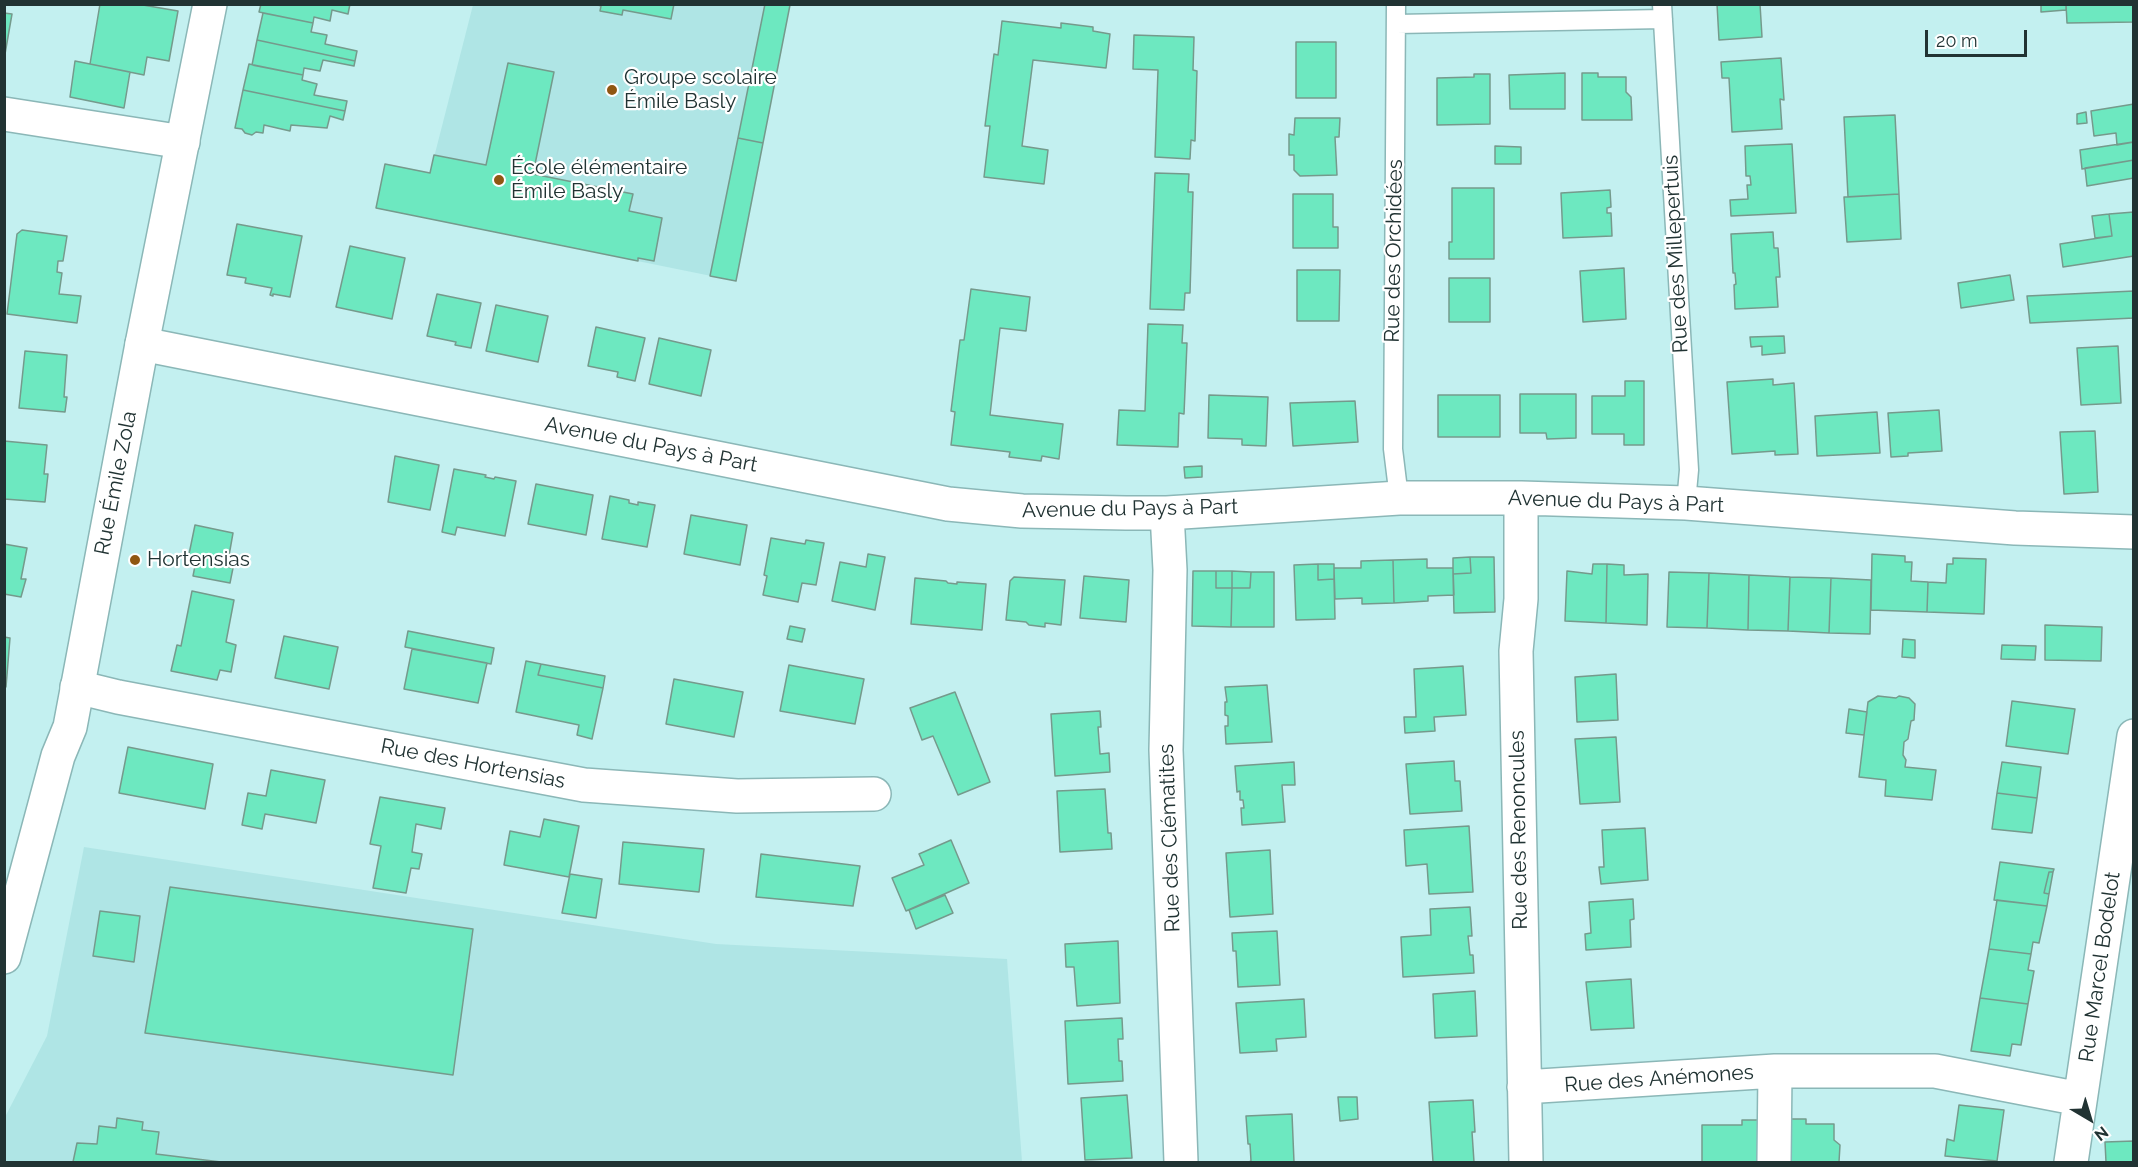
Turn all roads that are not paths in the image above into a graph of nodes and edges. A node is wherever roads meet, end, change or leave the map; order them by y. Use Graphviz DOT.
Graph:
graph roads {
  1 [pos="210,4"];
  2 [pos="1396,4"];
  3 [pos="1662,12"];
  4 [pos="1396,24"];
  5 [pos="4,114"];
  6 [pos="183,142"];
  7 [pos="142,344"];
  8 [pos="1399,498"];
  9 [pos="1521,498"];
  10 [pos="1686,503"];
  11 [pos="1167,513"];
  12 [pos="2133,532"];
  13 [pos="77,687"];
  14 [pos="2133,736"];
  15 [pos="874,794"];
  16 [pos="4,957"];
  17 [pos="1775,1071"];
  18 [pos="1524,1087"];
  19 [pos="2080,1099"];
  20 [pos="1181,1162"];
  21 [pos="1526,1162"];
  22 [pos="1774,1162"];
  23 [pos="2071,1162"];
  1 -- 6 [label="street, Rue Émile Zola"];
  2 -- 4 [label="lane, Rue des Orchidées"];
  3 -- 4 [label="lane"];
  3 -- 10 [label="lane, Rue des Millepertuis"];
  4 -- 8 [label="lane, Rue des Orchidées"];
  5 -- 6 [label="street"];
  6 -- 7 [label="street, Rue Émile Zola"];
  7 -- 11 [label="street, Avenue du Pays à Part"];
  7 -- 13 [label="street, Rue Émile Zola"];
  8 -- 9 [label="street, Avenue du Pays à Part"];
  8 -- 11 [label="street, Avenue du Pays à Part"];
  9 -- 10 [label="street, Avenue du Pays à Part"];
  9 -- 18 [label="street, Rue des Renoncules"];
  10 -- 12 [label="street, Avenue du Pays à Part"];
  11 -- 20 [label="street, Rue des Clématites"];
  13 -- 15 [label="street, Rue des Hortensias"];
  13 -- 16 [label="street, Rue Émile Zola"];
  14 -- 19 [label="street, Rue Marcel Bodelot"];
  17 -- 18 [label="street, Rue des Anémones"];
  17 -- 19 [label="street"];
  17 -- 22 [label="street, Rue des Anémones"];
  18 -- 21 [label="street, Rue des Renoncules"];
  19 -- 23 [label="street, Rue Marcel Bodelot"];
}
